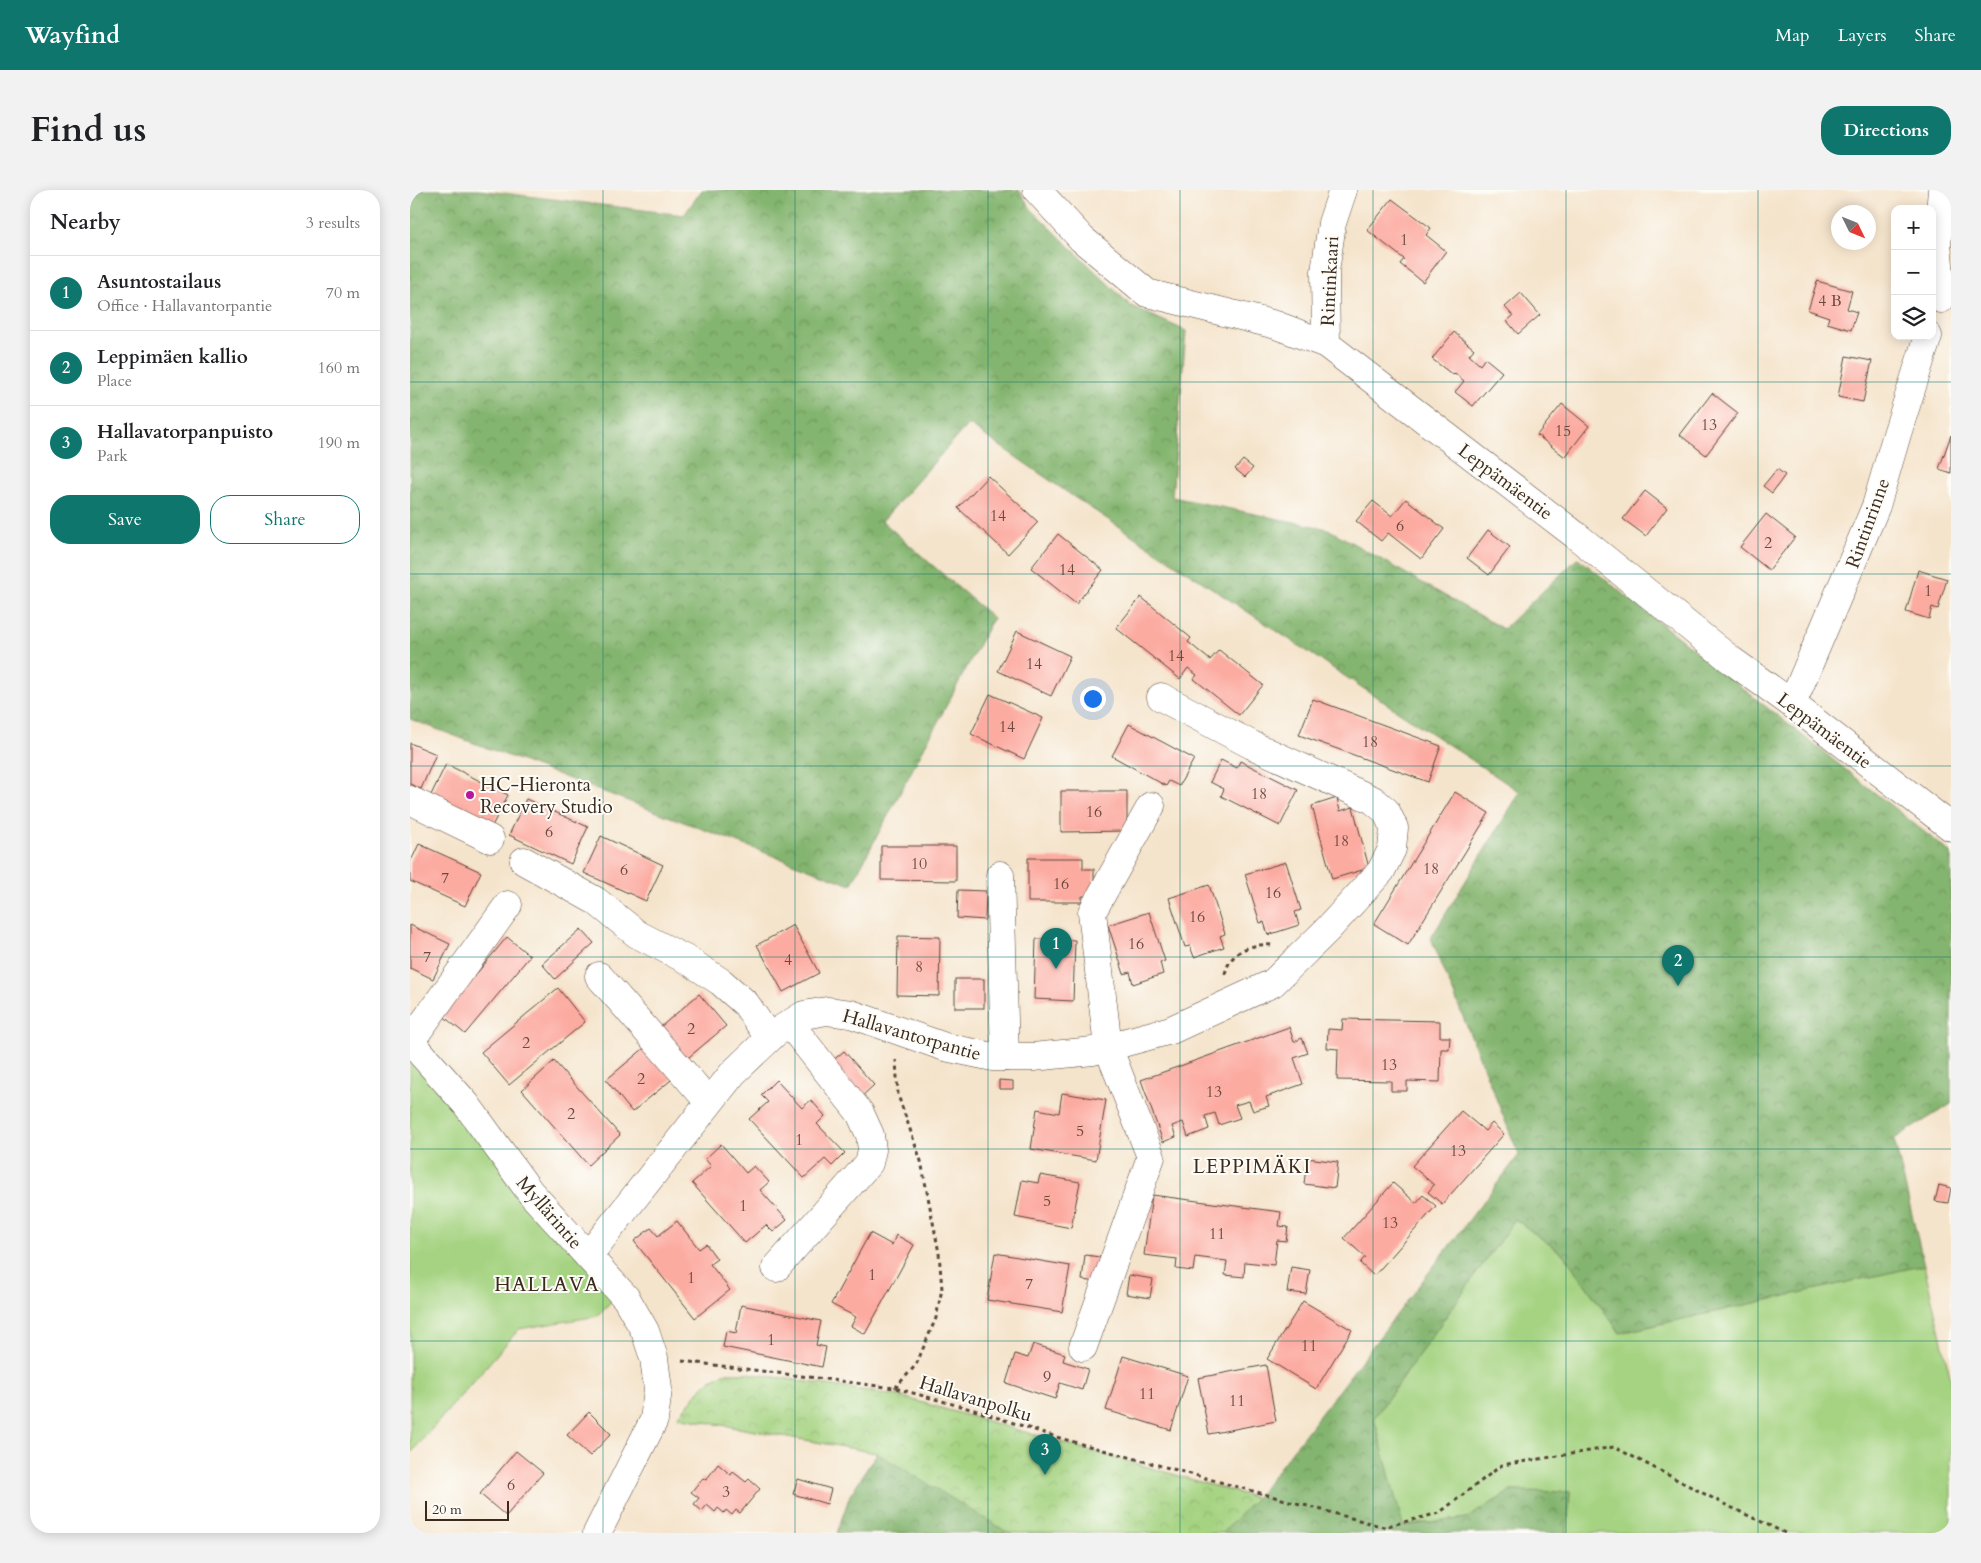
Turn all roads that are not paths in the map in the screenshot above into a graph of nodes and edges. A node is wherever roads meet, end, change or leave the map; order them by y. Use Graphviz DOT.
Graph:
graph roads {
  1 [pos="1037,190"];
  2 [pos="1343,190"];
  3 [pos="1942,190"];
  4 [pos="1944,219"];
  5 [pos="1941,307"];
  6 [pos="1927,340"];
  7 [pos="1326,344"];
  8 [pos="1161,697"];
  9 [pos="1792,704"];
  10 [pos="412,806"];
  11 [pos="1151,806"];
  12 [pos="1951,827"];
  13 [pos="490,839"];
  14 [pos="524,862"];
  15 [pos="1000,875"];
  16 [pos="508,905"];
  17 [pos="599,976"];
  18 [pos="780,1031"];
  19 [pos="410,1041"];
  20 [pos="1108,1047"];
  21 [pos="1005,1058"];
  22 [pos="709,1102"];
  23 [pos="588,1256"];
  24 [pos="776,1268"];
  25 [pos="1083,1346"];
  26 [pos="597,1533"];
  1 -- 7 [label="street, Leppämäentie"];
  2 -- 7 [label="street, Rintinkaari"];
  3 -- 4 [label="street"];
  4 -- 5 [label="street"];
  6 -- 9 [label="street, Rintinrinne"];
  7 -- 9 [label="street, Leppämäentie"];
  8 -- 20 [label="street, Hallavantorpantie"];
  9 -- 12 [label="street, Leppämäentie"];
  10 -- 13 [label="street"];
  11 -- 20 [label="street"];
  14 -- 18 [label="street"];
  15 -- 21 [label="street"];
  16 -- 19 [label="street"];
  17 -- 22 [label="street"];
  18 -- 21 [label="street, Hallavantorpantie"];
  18 -- 22 [label="street, Hallavantorpantie"];
  18 -- 24 [label="street"];
  19 -- 23 [label="street, Myllärintie"];
  20 -- 21 [label="street, Hallavantorpantie"];
  20 -- 25 [label="street"];
  22 -- 23 [label="street, Hallavantorpantie"];
  23 -- 26 [label="street, Myllärintie"];
}
